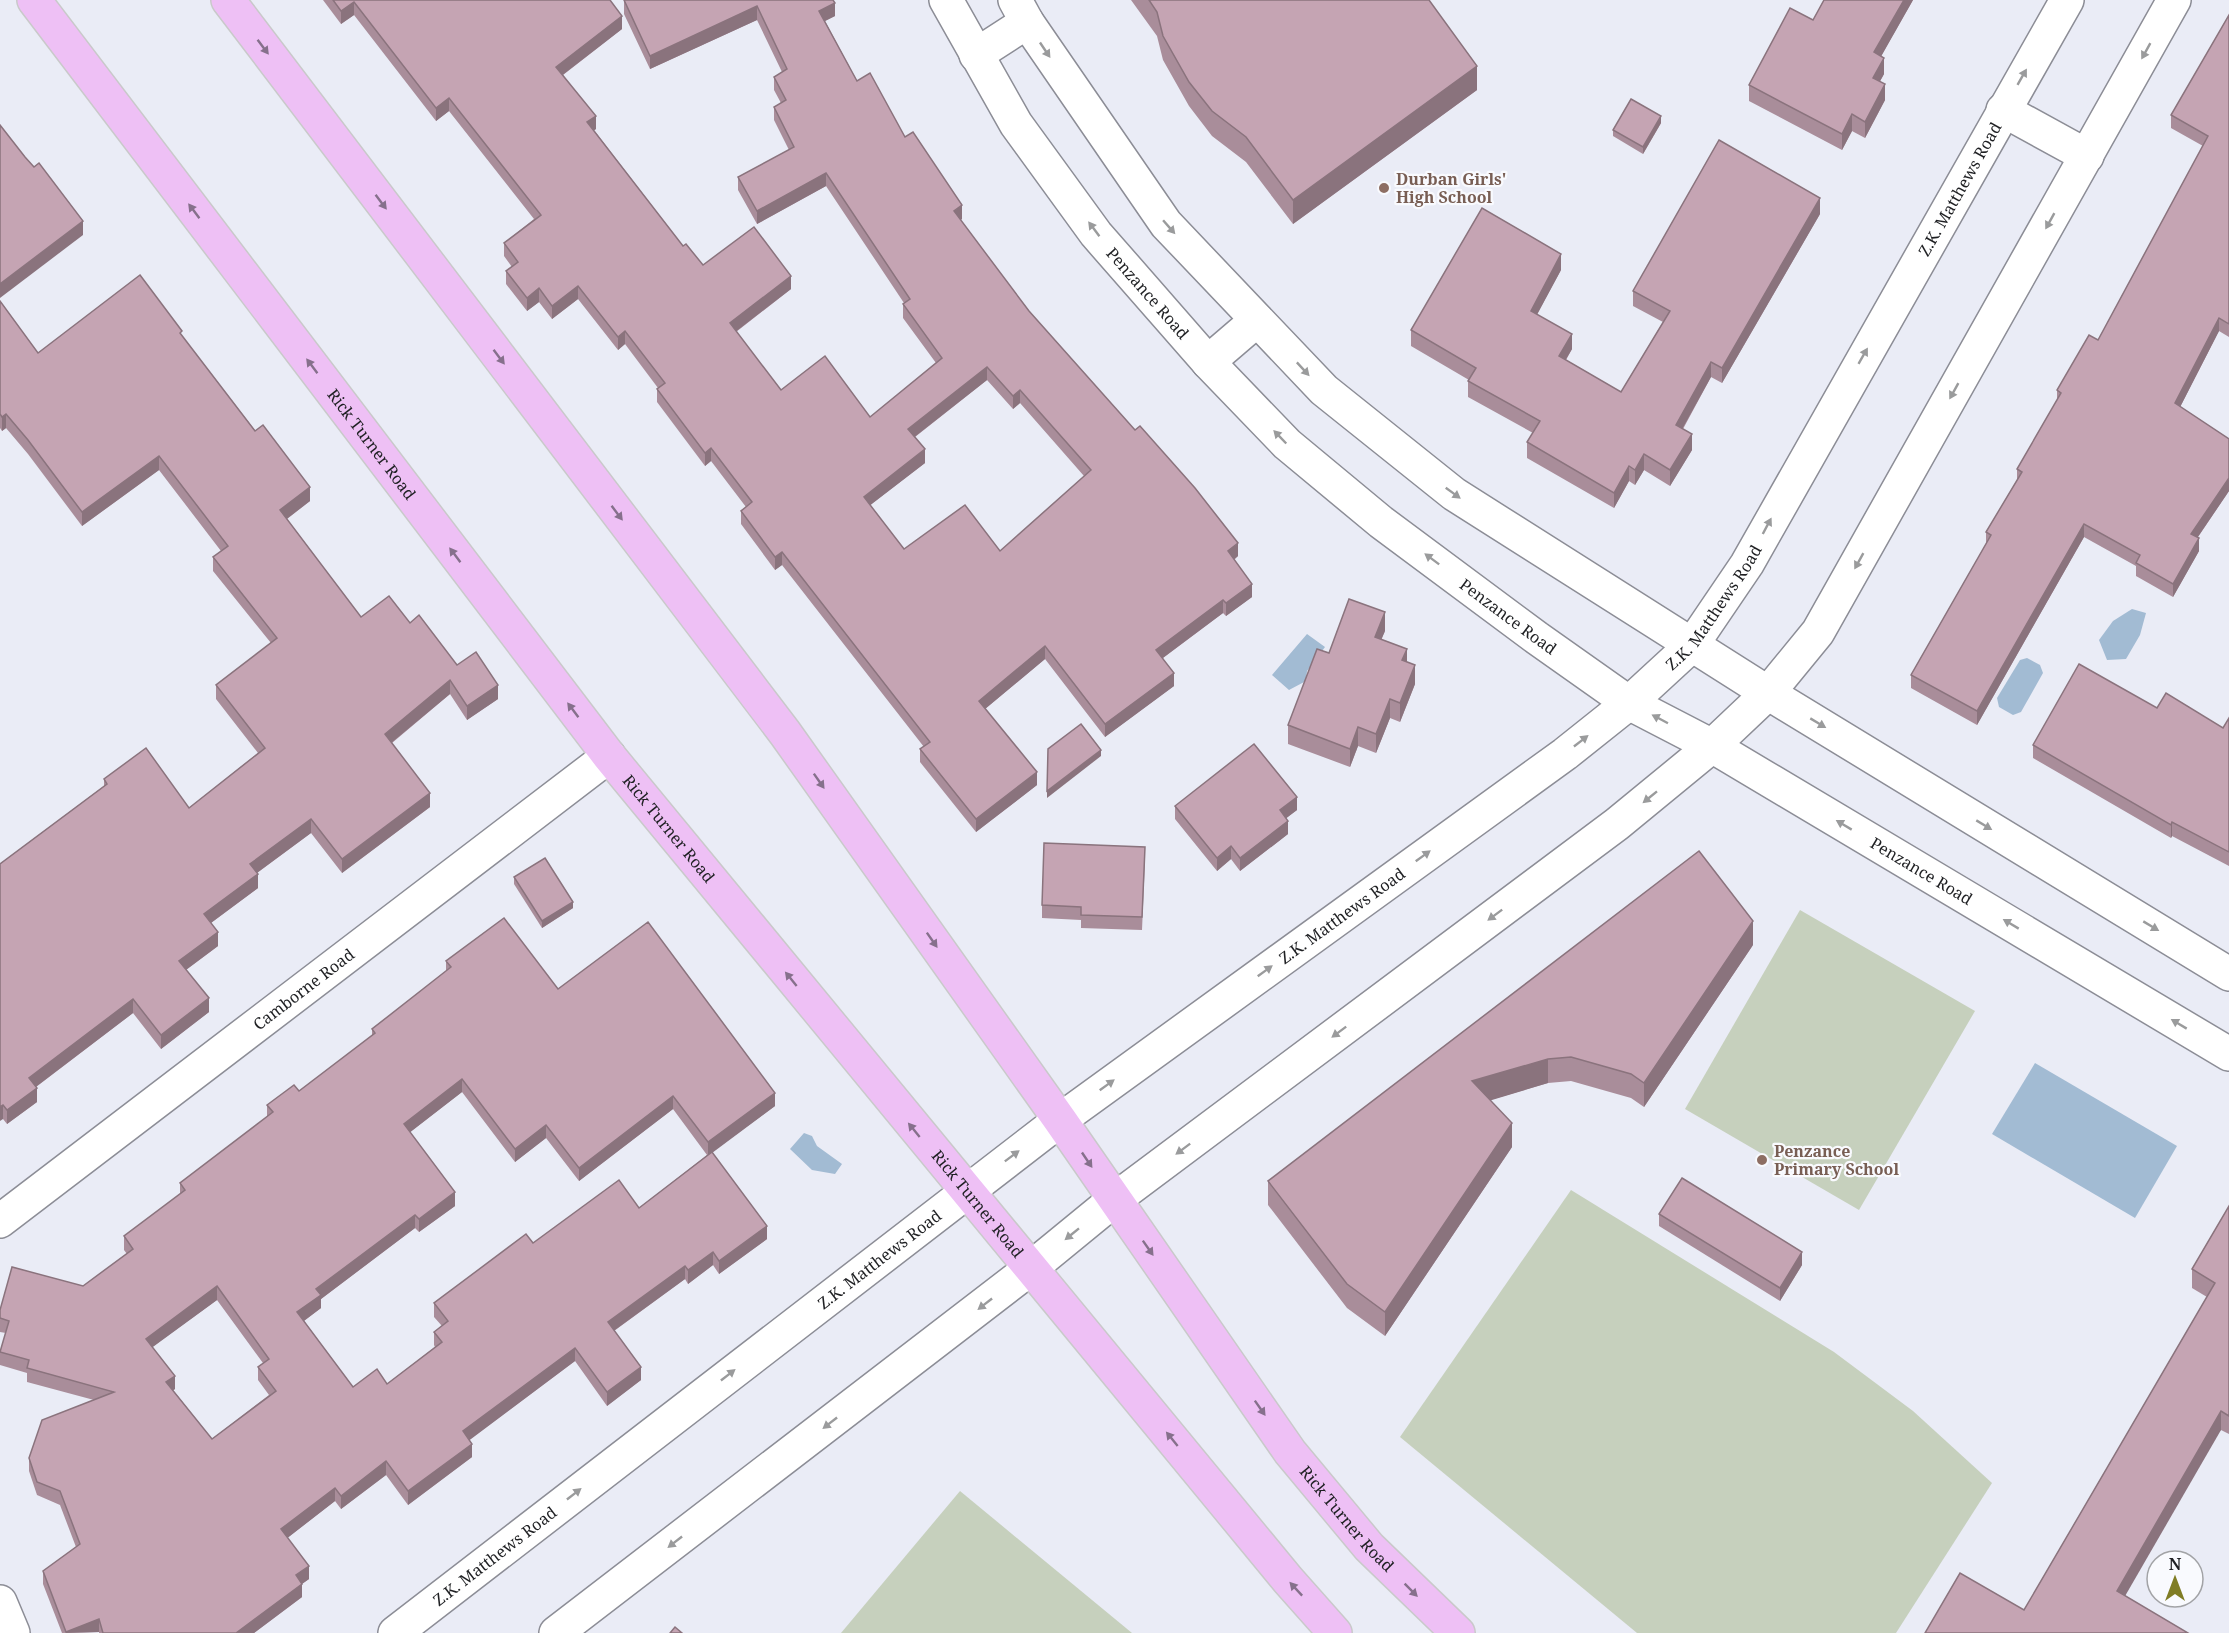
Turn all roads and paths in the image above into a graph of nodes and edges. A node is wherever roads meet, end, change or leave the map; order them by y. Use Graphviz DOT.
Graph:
graph roads {
  1 [pos="34,0"];
  2 [pos="228,0"];
  3 [pos="946,0"];
  4 [pos="2067,0"];
  5 [pos="2174,0"];
  6 [pos="1021,11"];
  7 [pos="976,56"];
  8 [pos="2003,110"];
  9 [pos="2087,156"];
  10 [pos="1257,320"];
  11 [pos="1208,362"];
  12 [pos="1692,645"];
  13 [pos="1768,693"];
  14 [pos="1629,703"];
  15 [pos="1712,746"];
  16 [pos="609,756"];
  17 [pos="2229,974"];
  18 [pos="2229,1054"];
  19 [pos="1060,1120"];
  20 [pos="965,1191"];
  21 [pos="1114,1200"];
  22 [pos="0,1221"];
  23 [pos="1031,1268"];
  24 [pos="0,1602"];
  25 [pos="13,1633"];
  26 [pos="395,1633"];
  27 [pos="556,1633"];
  28 [pos="1335,1633"];
  29 [pos="1458,1633"];
  16 -- 1 [label="main road, Rick Turner Road, one-way"];
  2 -- 19 [label="main road, Rick Turner Road, one-way"];
  3 -- 7 [label="street, Penzance Road"];
  8 -- 4 [label="street, Z.K. Matthews Road, one-way"];
  5 -- 9 [label="street, one-way"];
  6 -- 7 [label="street"];
  6 -- 10 [label="street, one-way"];
  11 -- 7 [label="street, Penzance Road, one-way"];
  8 -- 9 [label="street"];
  12 -- 8 [label="street, Z.K. Matthews Road, one-way"];
  9 -- 13 [label="street, one-way"];
  10 -- 11 [label="street"];
  10 -- 12 [label="street, one-way"];
  14 -- 11 [label="street, Penzance Road, one-way"];
  12 -- 13 [label="street"];
  12 -- 14 [label="street, Z.K. Matthews Road"];
  13 -- 15 [label="street"];
  13 -- 17 [label="street, one-way"];
  15 -- 14 [label="street, Penzance Road, one-way"];
  19 -- 14 [label="street, Z.K. Matthews Road, one-way"];
  18 -- 15 [label="street, Penzance Road, one-way"];
  15 -- 21 [label="street, one-way"];
  20 -- 16 [label="main road, Rick Turner Road, one-way"];
  16 -- 22 [label="street, Camborne Road"];
  20 -- 19 [label="street, Z.K. Matthews Road, one-way"];
  19 -- 21 [label="main road, Rick Turner Road, one-way"];
  20 -- 23 [label="main road, Rick Turner Road"];
  26 -- 20 [label="street, Z.K. Matthews Road, one-way"];
  21 -- 23 [label="street, one-way"];
  21 -- 29 [label="main road, Rick Turner Road, one-way"];
  23 -- 27 [label="street, one-way"];
  28 -- 23 [label="main road, Rick Turner Road, one-way"];
  24 -- 25 [label="street"];
}
